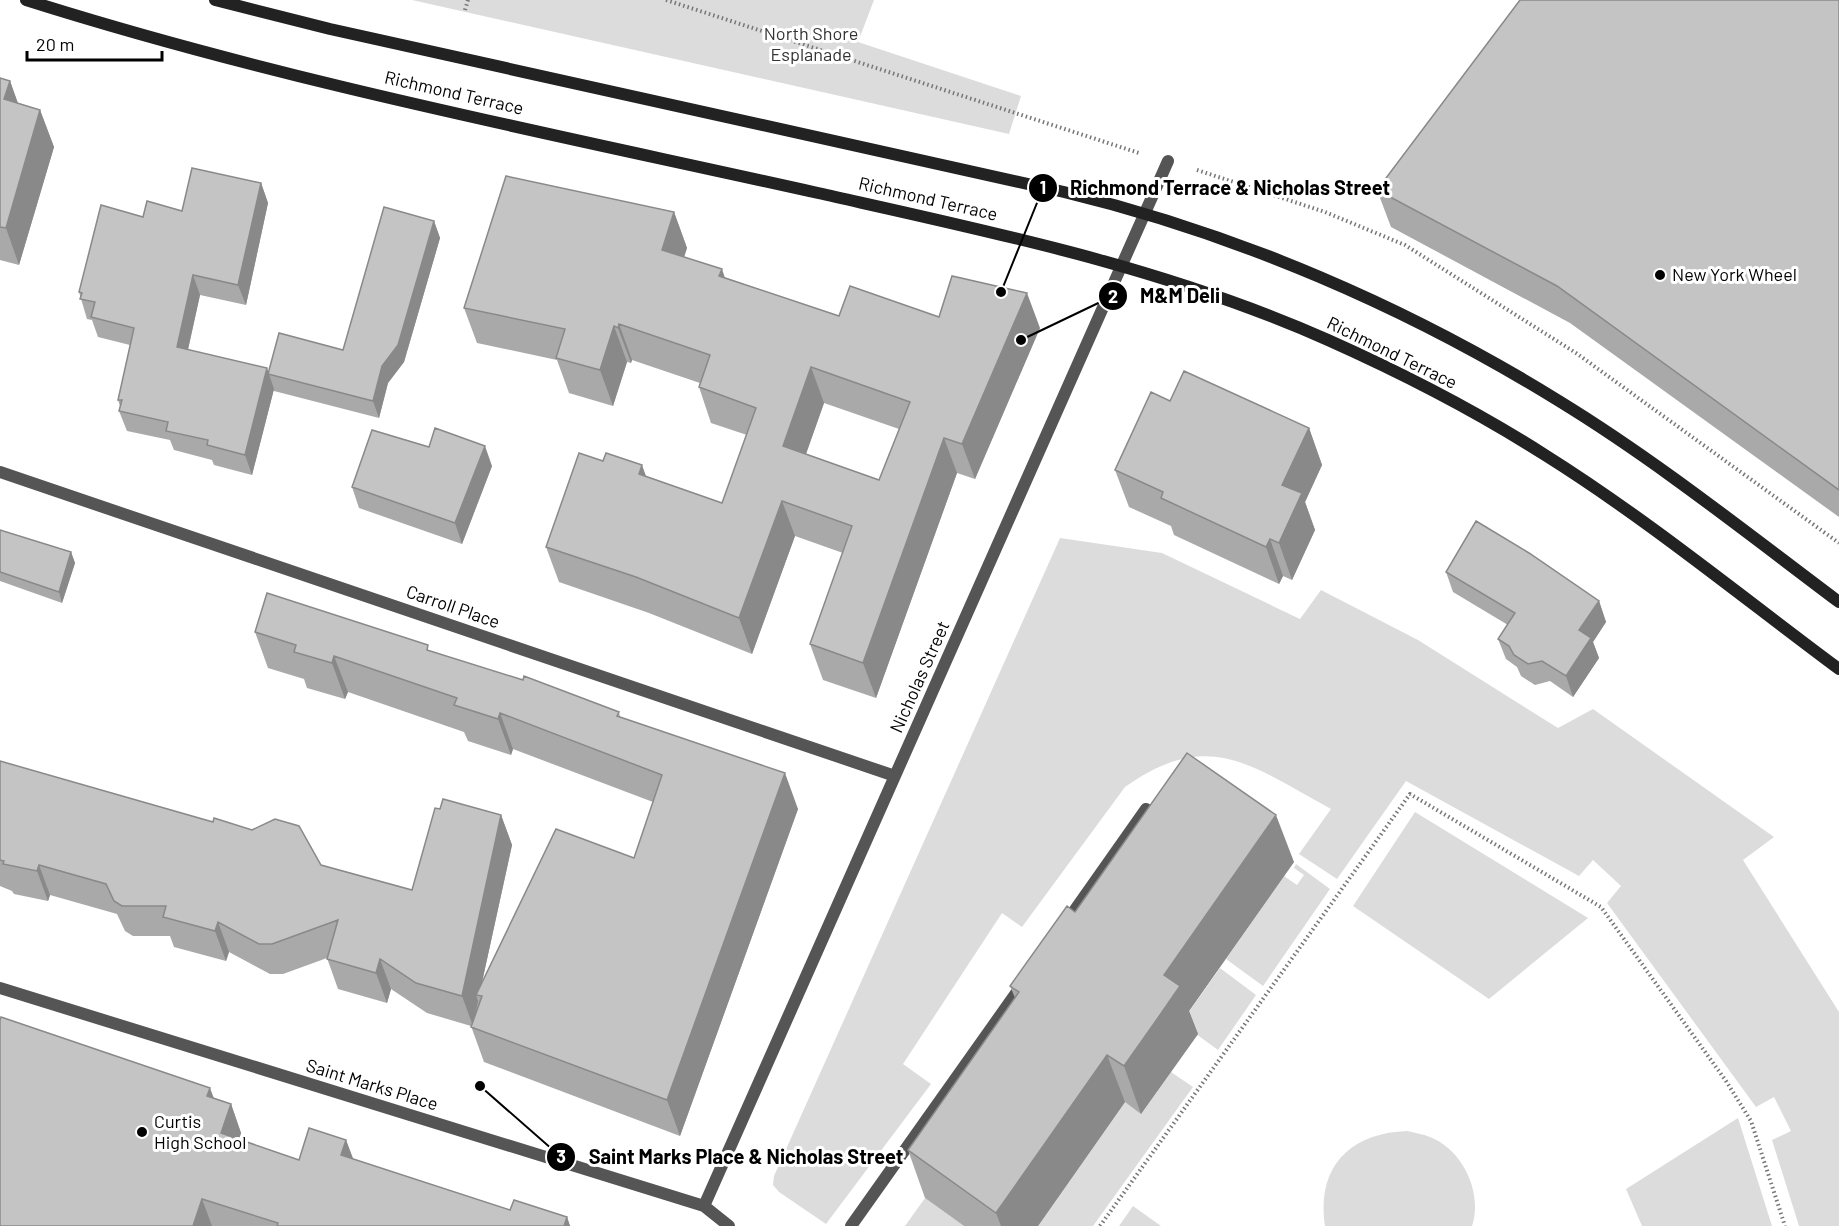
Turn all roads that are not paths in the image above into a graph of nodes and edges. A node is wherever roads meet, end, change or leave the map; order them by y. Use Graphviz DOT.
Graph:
graph roads {
  1 [pos="26,0"];
  2 [pos="215,0"];
  3 [pos="1168,161"];
  4 [pos="1145,214"];
  5 [pos="1122,265"];
  6 [pos="0,472"];
  7 [pos="1839,602"];
  8 [pos="1839,669"];
  9 [pos="895,776"];
  10 [pos="1146,809"];
  11 [pos="1057,935"];
  12 [pos="1029,974"];
  13 [pos="0,988"];
  14 [pos="704,1206"];
  15 [pos="729,1226"];
  16 [pos="851,1226"];
  1 -- 5 [label="main road, Richmond Terrace"];
  2 -- 4 [label="main road, Richmond Terrace"];
  3 -- 4 [label="street, Nicholas Street"];
  4 -- 5 [label="street, Nicholas Street"];
  4 -- 7 [label="main road, Richmond Terrace"];
  5 -- 8 [label="main road, Richmond Terrace"];
  5 -- 9 [label="street, Nicholas Street"];
  6 -- 9 [label="street, Carroll Place"];
  9 -- 14 [label="street, Nicholas Street"];
  10 -- 11 [label="street"];
  12 -- 16 [label="street"];
  13 -- 14 [label="street, Saint Marks Place"];
  14 -- 15 [label="street, Saint Marks Place"];
}
